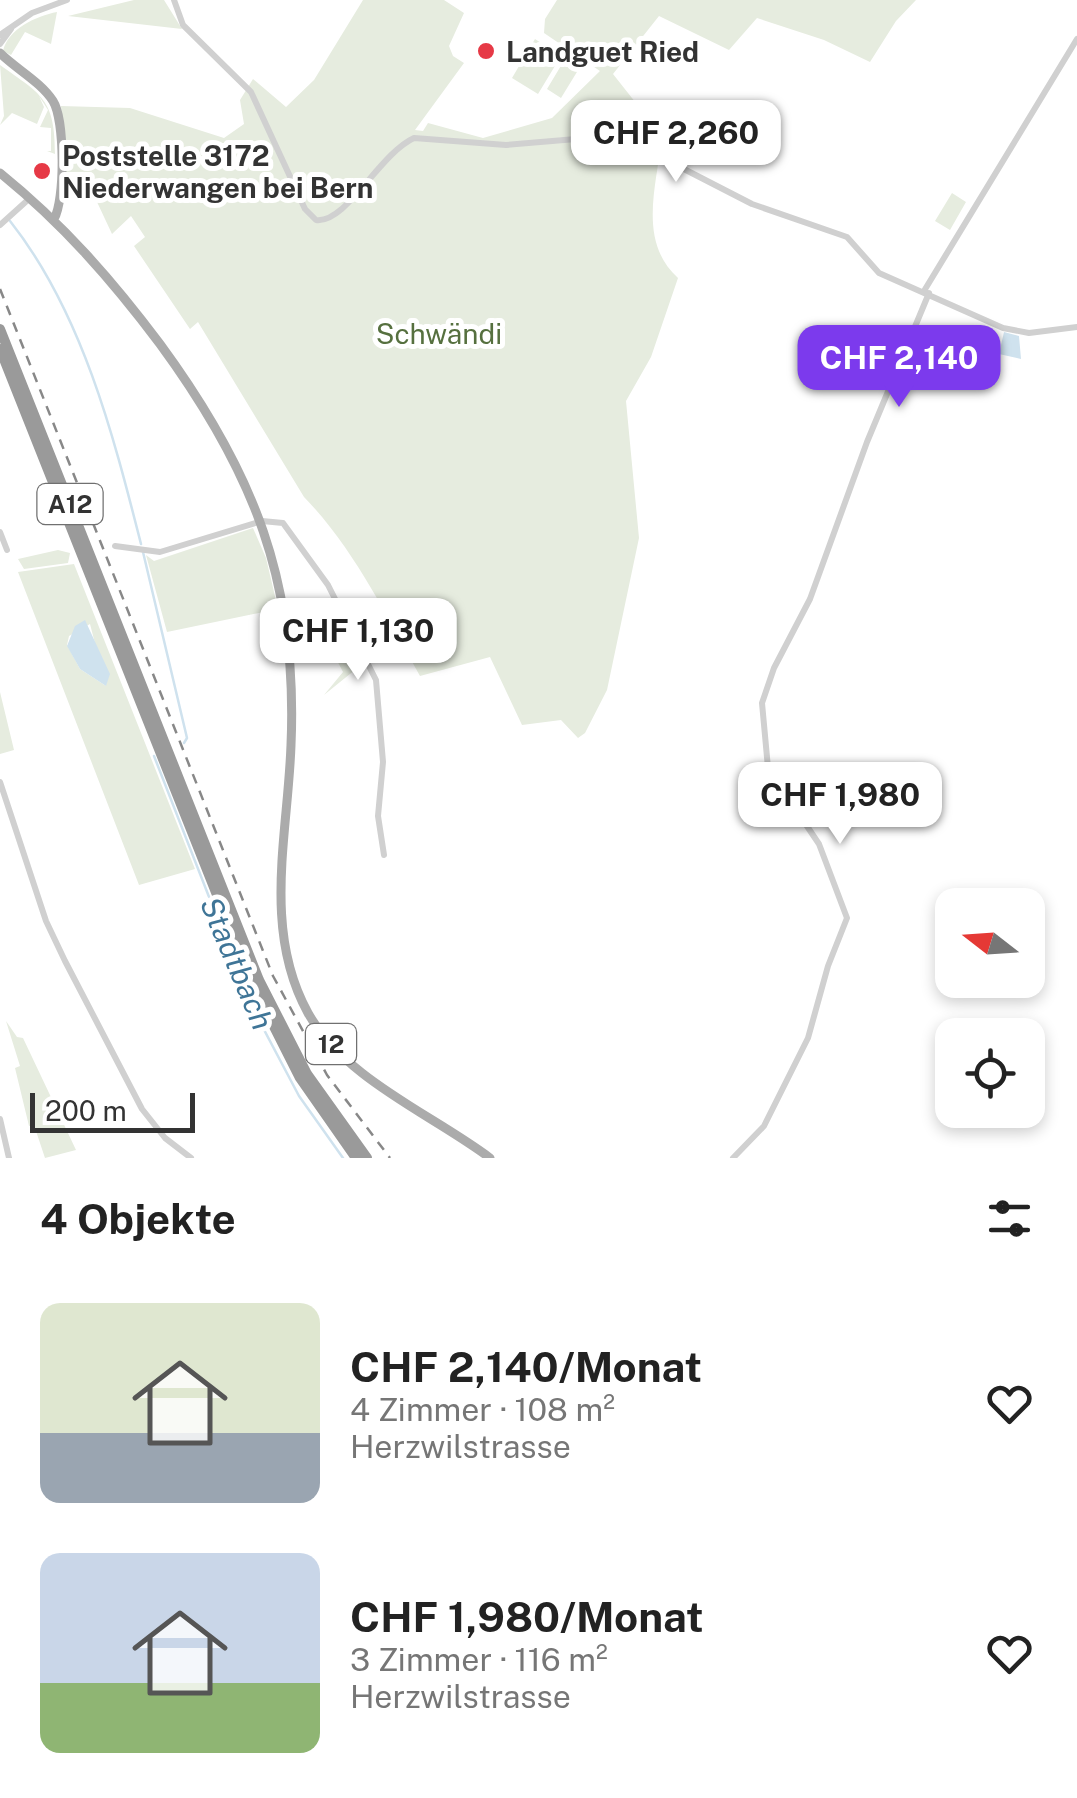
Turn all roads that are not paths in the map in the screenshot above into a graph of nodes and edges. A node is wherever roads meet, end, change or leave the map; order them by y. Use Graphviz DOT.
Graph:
graph roads {
  1 [pos="67,0"];
  2 [pos="174,0"];
  3 [pos="11,28"];
  4 [pos="0,35"];
  5 [pos="1077,39"];
  6 [pos="0,44"];
  7 [pos="0,53"];
  8 [pos="0,62"];
  9 [pos="11,66"];
  10 [pos="0,174"];
  11 [pos="30,198"];
  12 [pos="54,220"];
  13 [pos="0,226"];
  14 [pos="927,292"];
  15 [pos="1077,327"];
  16 [pos="0,329"];
  17 [pos="0,349"];
  18 [pos="262,521"];
  19 [pos="0,532"];
  20 [pos="116,546"];
  21 [pos="7,550"];
  22 [pos="0,782"];
  23 [pos="384,855"];
  24 [pos="0,1119"];
  25 [pos="9,1158"];
  26 [pos="190,1158"];
  27 [pos="356,1158"];
  28 [pos="367,1158"];
  29 [pos="490,1158"];
  30 [pos="734,1158"];
  1 -- 3 [label="street"];
  2 -- 14 [label="street"];
  3 -- 4 [label="street"];
  3 -- 6 [label="street"];
  5 -- 14 [label="street"];
  7 -- 9 [label="main road"];
  8 -- 9 [label="main road"];
  9 -- 12 [label="main road"];
  10 -- 11 [label="main road, 12"];
  11 -- 12 [label="main road, 12"];
  11 -- 13 [label="street"];
  12 -- 18 [label="main road, 12"];
  14 -- 15 [label="street"];
  14 -- 30 [label="street"];
  16 -- 28 [label="highway, A12"];
  17 -- 27 [label="highway, A12"];
  18 -- 20 [label="street"];
  18 -- 23 [label="street"];
  18 -- 29 [label="main road, 12"];
  19 -- 21 [label="street"];
  22 -- 26 [label="street"];
  24 -- 25 [label="street"];
}
